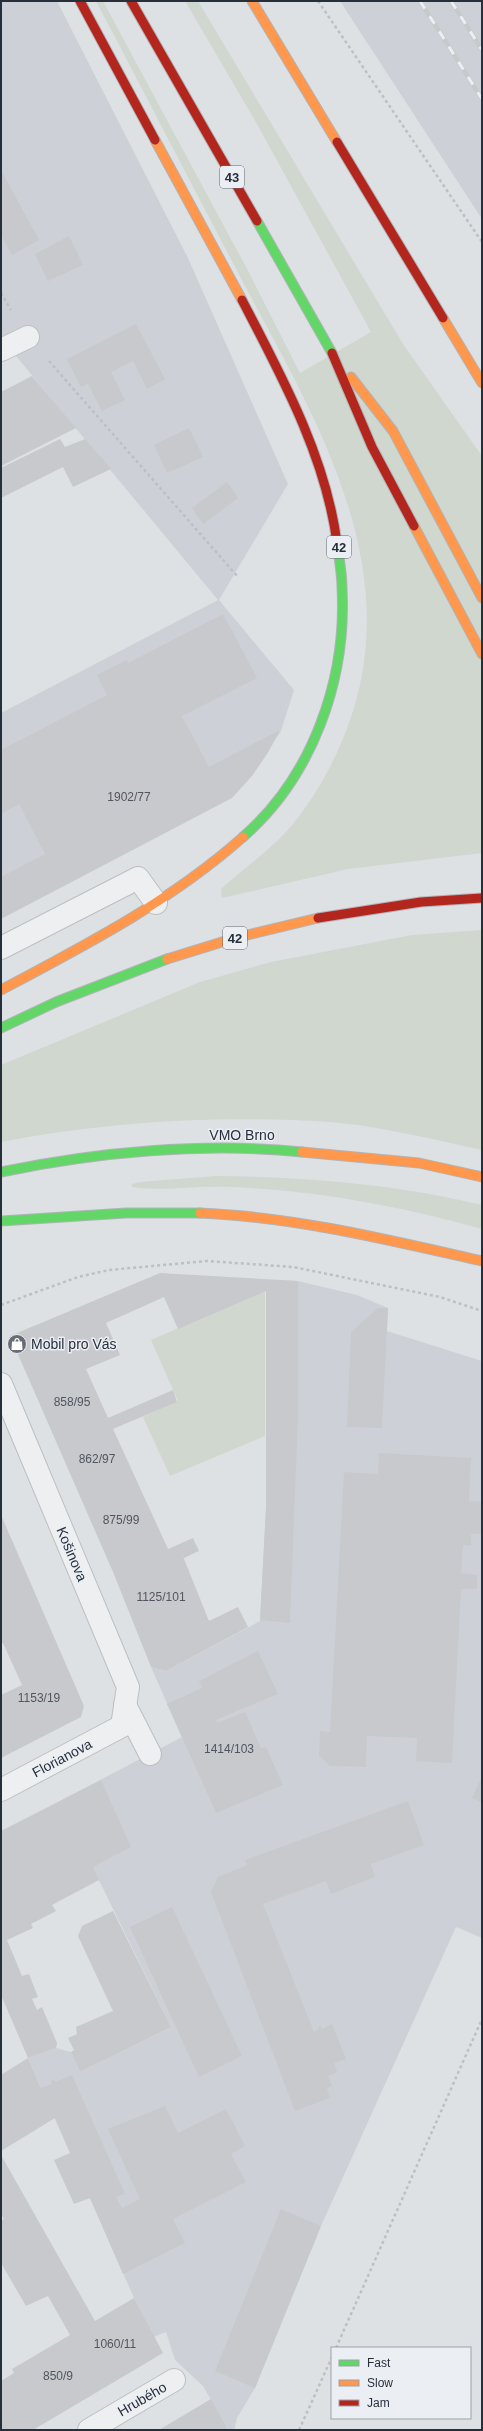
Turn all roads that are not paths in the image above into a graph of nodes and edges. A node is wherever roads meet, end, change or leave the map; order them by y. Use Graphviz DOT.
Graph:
graph roads {
  1 [pos="80,1"];
  2 [pos="131,1"];
  3 [pos="252,1"];
  4 [pos="432,300"];
  5 [pos="28,337"];
  6 [pos="467,340"];
  7 [pos="1,350"];
  8 [pos="333,354"];
  9 [pos="482,383"];
  10 [pos="482,598"];
  11 [pos="482,654"];
  12 [pos="482,898"];
  13 [pos="156,903"];
  14 [pos="1,948"];
  15 [pos="1,990"];
  16 [pos="1,1028"];
  17 [pos="1,1172"];
  18 [pos="482,1177"];
  19 [pos="1,1221"];
  20 [pos="482,1261"];
  21 [pos="1,1384"];
  22 [pos="124,1716"];
  23 [pos="150,1754"];
  24 [pos="1,1790"];
  25 [pos="174,2380"];
  26 [pos="89,2430"];
  1 -- 13 [label="highway, 42"];
  2 -- 8 [label="highway, 43"];
  3 -- 4 [label="highway"];
  4 -- 6 [label="highway"];
  4 -- 9 [label="highway"];
  5 -- 7 [label="street"];
  8 -- 10 [label="highway"];
  8 -- 11 [label="highway"];
  12 -- 16 [label="highway, 42"];
  13 -- 14 [label="street"];
  13 -- 15 [label="highway, 42"];
  17 -- 18 [label="highway, VMO Brno"];
  19 -- 20 [label="highway"];
  21 -- 22 [label="street, Košinova"];
  22 -- 23 [label="street"];
  22 -- 24 [label="street, Florianova"];
  25 -- 26 [label="street, Hrubého"];
}
